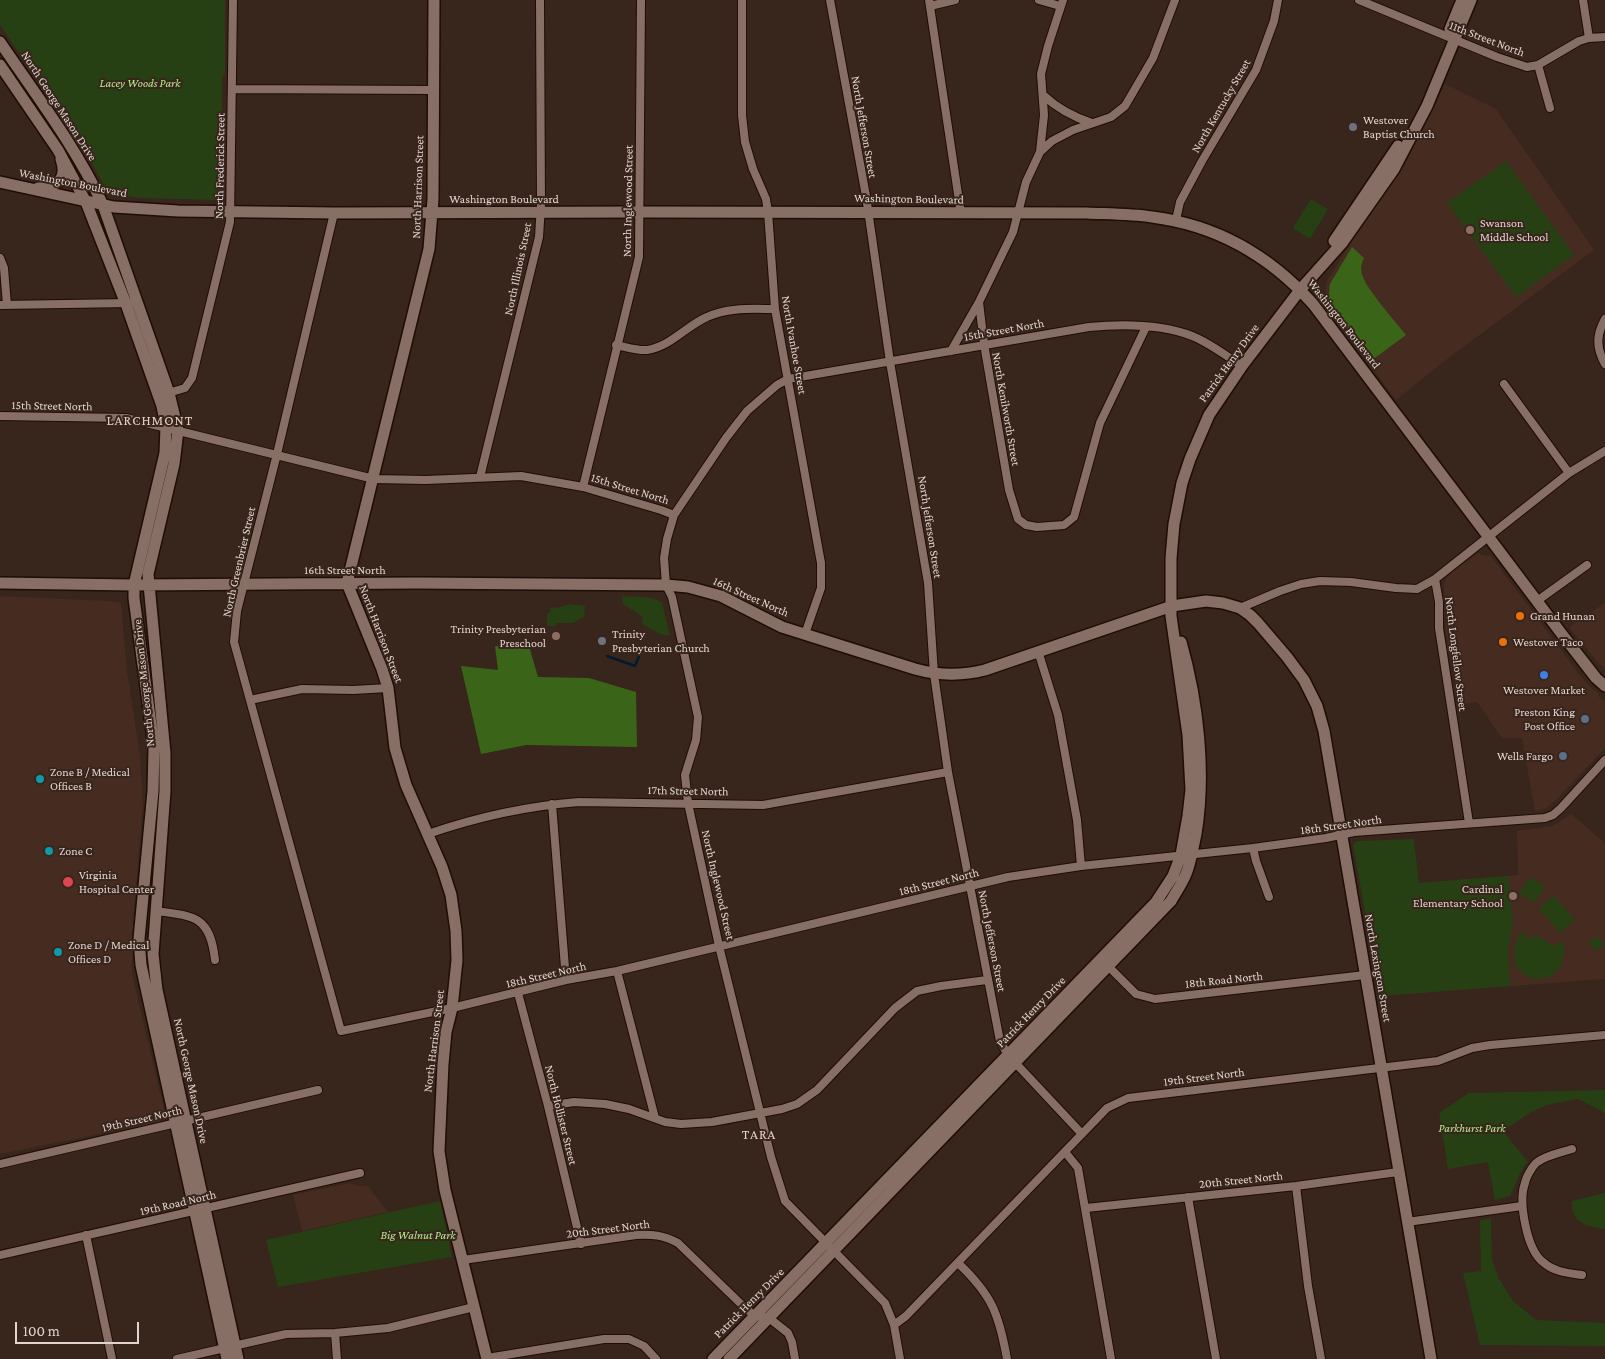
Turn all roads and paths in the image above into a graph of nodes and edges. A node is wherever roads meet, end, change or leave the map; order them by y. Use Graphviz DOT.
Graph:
graph roads {
  1 [pos="234,0"];
  2 [pos="434,0"];
  3 [pos="540,0"];
  4 [pos="641,0"];
  5 [pos="742,0"];
  6 [pos="830,0"];
  7 [pos="955,0"];
  8 [pos="1039,0"];
  9 [pos="1175,0"];
  10 [pos="1278,0"];
  11 [pos="1359,0"];
  12 [pos="1462,0"];
  13 [pos="1471,0"];
  14 [pos="1582,0"];
  15 [pos="930,3"];
  16 [pos="1062,3"];
  17 [pos="1605,37"];
  18 [pos="1451,38"];
  19 [pos="1589,38"];
  20 [pos="0,42"];
  21 [pos="1538,64"];
  22 [pos="0,65"];
  23 [pos="232,89"];
  24 [pos="433,90"];
  25 [pos="1043,95"];
  26 [pos="1550,108"];
  27 [pos="1092,124"];
  28 [pos="58,150"];
  29 [pos="1040,152"];
  30 [pos="0,182"];
  31 [pos="24,187"];
  32 [pos="86,202"];
  33 [pos="103,205"];
  34 [pos="231,212"];
  35 [pos="640,212"];
  36 [pos="768,212"];
  37 [pos="868,212"];
  38 [pos="334,213"];
  39 [pos="433,213"];
  40 [pos="540,213"];
  41 [pos="961,214"];
  42 [pos="1018,214"];
  43 [pos="1176,220"];
  44 [pos="0,258"];
  45 [pos="1300,290"];
  46 [pos="138,302"];
  47 [pos="979,302"];
  48 [pos="126,304"];
  49 [pos="3,305"];
  50 [pos="775,309"];
  51 [pos="1605,319"];
  52 [pos="1146,327"];
  53 [pos="984,344"];
  54 [pos="616,345"];
  55 [pos="952,351"];
  56 [pos="890,362"];
  57 [pos="1605,364"];
  58 [pos="1242,366"];
  59 [pos="788,379"];
  60 [pos="1504,384"];
  61 [pos="164,394"];
  62 [pos="0,416"];
  63 [pos="166,427"];
  64 [pos="178,430"];
  65 [pos="1605,451"];
  66 [pos="277,454"];
  67 [pos="1569,473"];
  68 [pos="480,477"];
  69 [pos="374,479"];
  70 [pos="582,487"];
  71 [pos="674,515"];
  72 [pos="1489,537"];
  73 [pos="1587,565"];
  74 [pos="1435,579"];
  75 [pos="0,583"];
  76 [pos="348,583"];
  77 [pos="244,584"];
  78 [pos="134,585"];
  79 [pos="148,585"];
  80 [pos="666,585"];
  81 [pos="1537,600"];
  82 [pos="1172,606"];
  83 [pos="1240,608"];
  84 [pos="805,634"];
  85 [pos="1038,651"];
  86 [pos="934,674"];
  87 [pos="1605,686"];
  88 [pos="388,688"];
  89 [pos="250,700"];
  90 [pos="1605,760"];
  91 [pos="948,772"];
  92 [pos="688,803"];
  93 [pos="552,804"];
  94 [pos="1469,823"];
  95 [pos="428,834"];
  96 [pos="1341,834"];
  97 [pos="1253,848"];
  98 [pos="1187,854"];
  99 [pos="1081,866"];
  100 [pos="970,886"];
  101 [pos="1270,897"];
  102 [pos="156,911"];
  103 [pos="719,946"];
  104 [pos="215,960"];
  105 [pos="1105,962"];
  106 [pos="617,971"];
  107 [pos="1365,975"];
  108 [pos="566,980"];
  109 [pos="987,980"];
  110 [pos="518,993"];
  111 [pos="452,1008"];
  112 [pos="341,1031"];
  113 [pos="1605,1035"];
  114 [pos="1012,1059"];
  115 [pos="1381,1068"];
  116 [pos="318,1090"];
  117 [pos="548,1106"];
  118 [pos="761,1113"];
  119 [pos="655,1118"];
  120 [pos="181,1121"];
  121 [pos="1082,1134"];
  122 [pos="1572,1149"];
  123 [pos="1065,1152"];
  124 [pos="0,1164"];
  125 [pos="1398,1172"];
  126 [pos="360,1173"];
  127 [pos="1296,1186"];
  128 [pos="1188,1197"];
  129 [pos="1522,1206"];
  130 [pos="1086,1208"];
  131 [pos="200,1209"];
  132 [pos="1407,1222"];
  133 [pos="86,1235"];
  134 [pos="581,1244"];
  135 [pos="830,1247"];
  136 [pos="0,1255"];
  137 [pos="463,1260"];
  138 [pos="958,1263"];
  139 [pos="1582,1275"];
  140 [pos="474,1307"];
  141 [pos="755,1316"];
  142 [pos="769,1318"];
  143 [pos="894,1325"];
  144 [pos="336,1333"];
  145 [pos="229,1352"];
  146 [pos="487,1358"];
  147 [pos="112,1359"];
  148 [pos="177,1359"];
  149 [pos="238,1359"];
  150 [pos="337,1359"];
  151 [pos="656,1359"];
  152 [pos="713,1359"];
  153 [pos="729,1359"];
  154 [pos="794,1359"];
  155 [pos="900,1359"];
  156 [pos="1007,1359"];
  157 [pos="1111,1359"];
  158 [pos="1216,1359"];
  159 [pos="1321,1359"];
  160 [pos="1431,1359"];
  1 -- 23 [label="street, North Frederick Street"];
  2 -- 24 [label="street, North Harrison Street"];
  3 -- 40 [label="street, North Illinois Street"];
  4 -- 35 [label="street, North Inglewood Street"];
  5 -- 36 [label="street, North Ivanhoe Street"];
  6 -- 37 [label="street, North Jefferson Street"];
  7 -- 15 [label="street"];
  8 -- 16 [label="street"];
  9 -- 27 [label="street"];
  10 -- 43 [label="street, North Kentucky Street"];
  11 -- 18 [label="street, 11th Street North"];
  12 -- 18 [label="street, Patrick Henry Drive"];
  13 -- 18 [label="street, Patrick Henry Drive"];
  14 -- 19 [label="street"];
  15 -- 41 [label="street"];
  16 -- 25 [label="street"];
  17 -- 19 [label="street, 11th Street North"];
  18 -- 21 [label="street, 11th Street North"];
  18 -- 45 [label="street, Patrick Henry Drive"];
  19 -- 21 [label="street, 11th Street North"];
  20 -- 33 [label="street, North George Mason Drive"];
  21 -- 26 [label="street"];
  22 -- 28 [label="street, North George Mason Drive"];
  23 -- 24 [label="street"];
  23 -- 34 [label="street, North Frederick Street"];
  24 -- 39 [label="street, North Harrison Street"];
  25 -- 27 [label="street"];
  25 -- 29 [label="street"];
  27 -- 29 [label="street"];
  28 -- 31 [label="street"];
  28 -- 32 [label="street, North George Mason Drive"];
  29 -- 42 [label="street"];
  30 -- 31 [label="street, Washington Boulevard"];
  31 -- 32 [label="street, Washington Boulevard"];
  32 -- 33 [label="street, Washington Boulevard"];
  32 -- 48 [label="street, North George Mason Drive"];
  33 -- 34 [label="street, Washington Boulevard"];
  33 -- 46 [label="street, North George Mason Drive"];
  34 -- 38 [label="street, Washington Boulevard"];
  34 -- 61 [label="street, North Frederick Street"];
  35 -- 36 [label="street, Washington Boulevard"];
  35 -- 40 [label="street, Washington Boulevard"];
  35 -- 54 [label="street, North Inglewood Street"];
  36 -- 37 [label="street, Washington Boulevard"];
  36 -- 50 [label="street, North Ivanhoe Street"];
  37 -- 41 [label="street, Washington Boulevard"];
  37 -- 56 [label="street, North Jefferson Street"];
  38 -- 39 [label="street, Washington Boulevard"];
  38 -- 66 [label="street, North Greenbrier Street"];
  39 -- 40 [label="street, Washington Boulevard"];
  39 -- 69 [label="street, North Harrison Street"];
  40 -- 68 [label="street, North Illinois Street"];
  41 -- 42 [label="street, Washington Boulevard"];
  42 -- 43 [label="street, Washington Boulevard"];
  42 -- 47 [label="street"];
  43 -- 45 [label="street, Washington Boulevard"];
  44 -- 49 [label="street"];
  45 -- 58 [label="street, Patrick Henry Drive"];
  45 -- 72 [label="street, Washington Boulevard"];
  46 -- 48 [label="street"];
  46 -- 61 [label="street, North George Mason Drive"];
  47 -- 53 [label="street, North Kenilworth Street"];
  47 -- 55 [label="street"];
  48 -- 49 [label="street"];
  48 -- 61 [label="street, North George Mason Drive"];
  50 -- 54 [label="street"];
  50 -- 59 [label="street, North Ivanhoe Street"];
  51 -- 57 [label="street"];
  52 -- 53 [label="street, 15th Street North"];
  52 -- 53 [label="street, North Kenilworth Street"];
  52 -- 58 [label="street, 15th Street North"];
  53 -- 55 [label="street, 15th Street North"];
  54 -- 70 [label="street, North Inglewood Street"];
  55 -- 56 [label="street, 15th Street North"];
  56 -- 59 [label="street, 15th Street North"];
  56 -- 86 [label="street, North Jefferson Street"];
  58 -- 82 [label="street, Patrick Henry Drive"];
  59 -- 71 [label="street, 15th Street North"];
  59 -- 84 [label="street, North Ivanhoe Street"];
  60 -- 67 [label="street"];
  61 -- 63 [label="street, North George Mason Drive"];
  61 -- 64 [label="street, North George Mason Drive"];
  62 -- 63 [label="street, 15th Street North"];
  63 -- 64 [label="street, 15th Street North"];
  63 -- 78 [label="street, North George Mason Drive"];
  64 -- 66 [label="street, 15th Street North"];
  64 -- 79 [label="street, North George Mason Drive"];
  65 -- 67 [label="street"];
  66 -- 69 [label="street, 15th Street North"];
  66 -- 77 [label="street, North Greenbrier Street"];
  67 -- 72 [label="street"];
  68 -- 69 [label="street, 15th Street North"];
  68 -- 70 [label="street, 15th Street North"];
  69 -- 76 [label="street, North Harrison Street"];
  70 -- 71 [label="street, 15th Street North"];
  71 -- 80 [label="street, North Inglewood Street"];
  72 -- 74 [label="street"];
  72 -- 81 [label="street, Washington Boulevard"];
  73 -- 81 [label="street"];
  74 -- 83 [label="street"];
  74 -- 94 [label="street, North Longfellow Street"];
  75 -- 78 [label="street, 16th Street North"];
  76 -- 77 [label="street, 16th Street North"];
  76 -- 80 [label="street, 16th Street North"];
  76 -- 88 [label="street, North Harrison Street"];
  77 -- 79 [label="street, 16th Street North"];
  77 -- 89 [label="street, North Greenbrier Street"];
  78 -- 79 [label="street, 16th Street North"];
  78 -- 120 [label="street, North George Mason Drive"];
  79 -- 102 [label="street, North George Mason Drive"];
  80 -- 84 [label="street, 16th Street North"];
  80 -- 92 [label="street, North Inglewood Street"];
  81 -- 87 [label="street, Washington Boulevard"];
  82 -- 83 [label="street, 16th Street North"];
  82 -- 85 [label="street, 16th Street North"];
  82 -- 98 [label="street, Patrick Henry Drive"];
  83 -- 96 [label="street, North Lexington Street"];
  84 -- 86 [label="street, 16th Street North"];
  85 -- 86 [label="street, 16th Street North"];
  85 -- 99 [label="street"];
  86 -- 91 [label="street, North Jefferson Street"];
  88 -- 89 [label="street"];
  88 -- 95 [label="street, North Harrison Street"];
  89 -- 112 [label="street, North Greenbrier Street"];
  90 -- 94 [label="street, 18th Street North"];
  91 -- 92 [label="street, 17th Street North"];
  91 -- 100 [label="street, North Jefferson Street"];
  92 -- 93 [label="street, 17th Street North"];
  92 -- 103 [label="street, North Inglewood Street"];
  93 -- 95 [label="street, 17th Street North"];
  93 -- 108 [label="street"];
  94 -- 96 [label="street, 18th Street North"];
  95 -- 111 [label="street, North Harrison Street"];
  96 -- 97 [label="street, 18th Street North"];
  96 -- 107 [label="street, North Lexington Street"];
  97 -- 98 [label="street, 18th Street North"];
  97 -- 101 [label="street"];
  98 -- 99 [label="street, 18th Street North"];
  98 -- 105 [label="street, Patrick Henry Drive"];
  99 -- 100 [label="street, 18th Street North"];
  100 -- 103 [label="street, 18th Street North"];
  100 -- 109 [label="street, North Jefferson Street"];
  102 -- 104 [label="street"];
  102 -- 120 [label="street, North George Mason Drive"];
  103 -- 106 [label="street, 18th Street North"];
  103 -- 118 [label="street, North Inglewood Street"];
  105 -- 107 [label="street, 18th Road North"];
  105 -- 114 [label="street, Patrick Henry Drive"];
  106 -- 108 [label="street, 18th Street North"];
  106 -- 119 [label="street"];
  107 -- 115 [label="street, North Lexington Street"];
  108 -- 110 [label="street, 18th Street North"];
  109 -- 114 [label="street, North Jefferson Street"];
  109 -- 118 [label="street"];
  110 -- 111 [label="street, 18th Street North"];
  110 -- 117 [label="street, North Hollister Street"];
  111 -- 112 [label="street, 18th Street North"];
  111 -- 137 [label="street, North Harrison Street"];
  113 -- 115 [label="street, 19th Street North"];
  114 -- 121 [label="street, North Jefferson Street"];
  114 -- 135 [label="street, Patrick Henry Drive"];
  115 -- 121 [label="street, 19th Street North"];
  115 -- 125 [label="street, North Lexington Street"];
  116 -- 120 [label="street, 19th Street North"];
  117 -- 119 [label="street"];
  117 -- 134 [label="street, North Hollister Street"];
  118 -- 119 [label="street"];
  118 -- 135 [label="street, North Inglewood Street"];
  120 -- 124 [label="street, 19th Street North"];
  120 -- 131 [label="street, North George Mason Drive"];
  121 -- 123 [label="street, 19th Street North"];
  122 -- 129 [label="street"];
  123 -- 130 [label="street"];
  123 -- 138 [label="street, 19th Street North"];
  125 -- 127 [label="street, 20th Street North"];
  125 -- 132 [label="street, North Lexington Street"];
  126 -- 131 [label="street, 19th Road North"];
  127 -- 128 [label="street, 20th Street North"];
  127 -- 159 [label="street"];
  128 -- 130 [label="street, 20th Street North"];
  128 -- 158 [label="street"];
  129 -- 132 [label="street"];
  129 -- 139 [label="street"];
  130 -- 157 [label="street"];
  131 -- 133 [label="street, 19th Road North"];
  131 -- 145 [label="street, North George Mason Drive"];
  132 -- 160 [label="street, North Lexington Street"];
  133 -- 136 [label="street, 19th Road North"];
  133 -- 147 [label="street"];
  134 -- 137 [label="street, 20th Street North"];
  134 -- 141 [label="street, 20th Street North"];
  135 -- 141 [label="street, Patrick Henry Drive"];
  135 -- 142 [label="street, Patrick Henry Drive"];
  135 -- 143 [label="street"];
  137 -- 140 [label="street, North Harrison Street"];
  138 -- 143 [label="street, 19th Street North"];
  138 -- 156 [label="street"];
  140 -- 144 [label="street"];
  140 -- 146 [label="street, North Harrison Street"];
  141 -- 142 [label="street"];
  141 -- 152 [label="street, Patrick Henry Drive"];
  142 -- 153 [label="street, Patrick Henry Drive"];
  142 -- 154 [label="street"];
  143 -- 155 [label="street"];
  144 -- 145 [label="street"];
  144 -- 150 [label="street"];
  145 -- 148 [label="street"];
  145 -- 149 [label="street, North George Mason Drive"];
  146 -- 151 [label="street"];
}
